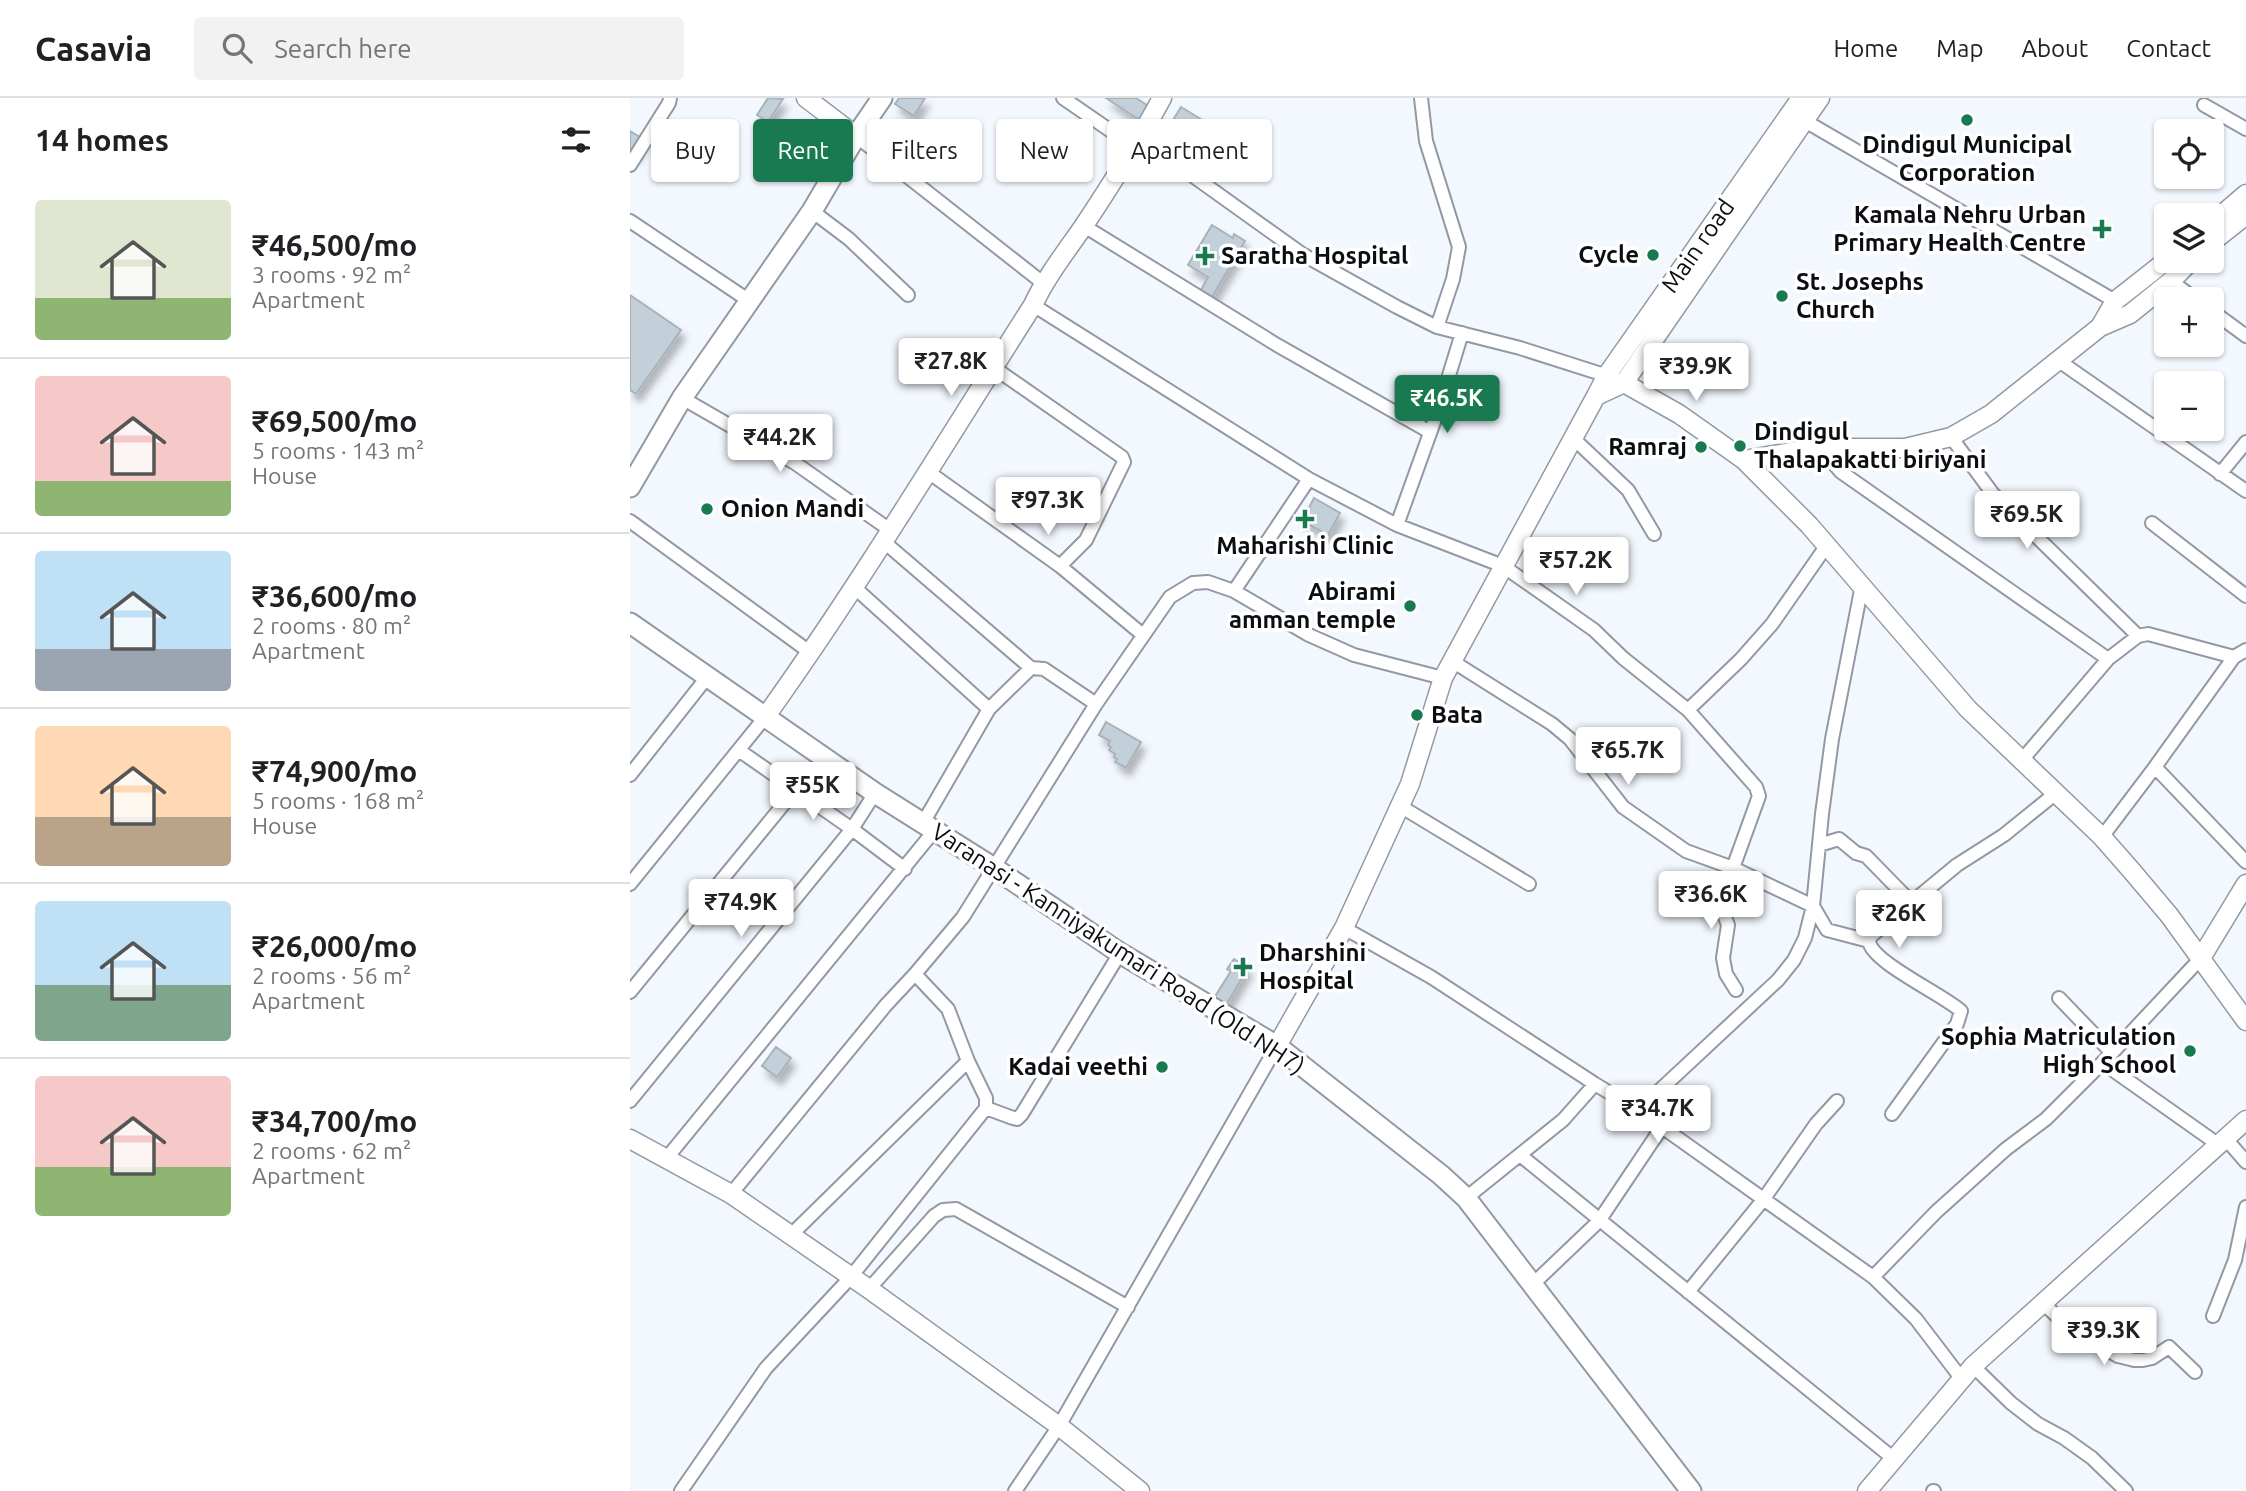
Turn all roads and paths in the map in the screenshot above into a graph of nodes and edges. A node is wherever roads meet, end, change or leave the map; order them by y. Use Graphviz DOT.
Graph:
graph roads {
  1 [pos="670,98"];
  2 [pos="806,98"];
  3 [pos="883,98"];
  4 [pos="1063,98"];
  5 [pos="1162,98"];
  6 [pos="1421,98"];
  7 [pos="1820,98"];
  8 [pos="2204,105"];
  9 [pos="1800,109"];
  10 [pos="1150,119"];
  11 [pos="1107,125"];
  12 [pos="2246,129"];
  13 [pos="856,136"];
  14 [pos="630,164"];
  15 [pos="1112,182"];
  16 [pos="1195,182"];
  17 [pos="2246,194"];
  18 [pos="812,211"];
  19 [pos="2224,213"];
  20 [pos="2246,215"];
  21 [pos="630,221"];
  22 [pos="1084,226"];
  23 [pos="2224,232"];
  24 [pos="2154,270"];
  25 [pos="2179,273"];
  26 [pos="2171,281"];
  27 [pos="1043,283"];
  28 [pos="2179,287"];
  29 [pos="908,295"];
  30 [pos="748,300"];
  31 [pos="2115,301"];
  32 [pos="1033,304"];
  33 [pos="2224,320"];
  34 [pos="1437,327"];
  35 [pos="2100,327"];
  36 [pos="1462,333"];
  37 [pos="2246,336"];
  38 [pos="2059,361"];
  39 [pos="993,367"];
  40 [pos="1607,375"];
  41 [pos="1624,383"];
  42 [pos="1596,396"];
  43 [pos="682,398"];
  44 [pos="1430,432"];
  45 [pos="1951,436"];
  46 [pos="1573,438"];
  47 [pos="2246,442"];
  48 [pos="1829,449"];
  49 [pos="1745,460"];
  50 [pos="927,471"];
  51 [pos="2220,474"];
  52 [pos="1310,479"];
  53 [pos="630,487"];
  54 [pos="2246,491"];
  55 [pos="630,521"];
  56 [pos="2152,523"];
  57 [pos="1397,525"];
  58 [pos="1654,534"];
  59 [pos="887,535"];
  60 [pos="1827,545"];
  61 [pos="1060,566"];
  62 [pos="1503,566"];
  63 [pos="1862,585"];
  64 [pos="854,587"];
  65 [pos="1234,592"];
  66 [pos="2246,596"];
  67 [pos="630,623"];
  68 [pos="1143,635"];
  69 [pos="2138,636"];
  70 [pos="811,653"];
  71 [pos="2240,653"];
  72 [pos="2108,659"];
  73 [pos="1452,661"];
  74 [pos="1031,668"];
  75 [pos="708,676"];
  76 [pos="1443,678"];
  77 [pos="1096,704"];
  78 [pos="989,709"];
  79 [pos="1688,710"];
  80 [pos="766,716"];
  81 [pos="740,751"];
  82 [pos="2022,760"];
  83 [pos="2155,768"];
  84 [pos="630,775"];
  85 [pos="796,789"];
  86 [pos="875,793"];
  87 [pos="2056,793"];
  88 [pos="1400,806"];
  89 [pos="929,827"];
  90 [pos="852,829"];
  91 [pos="2102,837"];
  92 [pos="1819,845"];
  93 [pos="2246,862"];
  94 [pos="994,868"];
  95 [pos="905,869"];
  96 [pos="1736,870"];
  97 [pos="630,884"];
  98 [pos="1529,884"];
  99 [pos="2246,884"];
  100 [pos="1911,901"];
  101 [pos="1813,906"];
  102 [pos="1344,928"];
  103 [pos="1869,941"];
  104 [pos="1120,953"];
  105 [pos="2201,958"];
  106 [pos="915,974"];
  107 [pos="1736,990"];
  108 [pos="630,992"];
  109 [pos="2059,998"];
  110 [pos="2246,1021"];
  111 [pos="1277,1046"];
  112 [pos="2107,1058"];
  113 [pos="968,1061"];
  114 [pos="1595,1084"];
  115 [pos="630,1101"];
  116 [pos="1837,1101"];
  117 [pos="986,1108"];
  118 [pos="1641,1112"];
  119 [pos="1892,1114"];
  120 [pos="2246,1121"];
  121 [pos="1662,1127"];
  122 [pos="630,1139"];
  123 [pos="2222,1142"];
  124 [pos="1520,1155"];
  125 [pos="666,1158"];
  126 [pos="2246,1162"];
  127 [pos="731,1194"];
  128 [pos="1466,1198"];
  129 [pos="1763,1200"];
  130 [pos="2246,1207"];
  131 [pos="1600,1221"];
  132 [pos="791,1235"];
  133 [pos="1873,1277"];
  134 [pos="850,1278"];
  135 [pos="1532,1284"];
  136 [pos="869,1289"];
  137 [pos="1688,1292"];
  138 [pos="2043,1303"];
  139 [pos="1128,1307"];
  140 [pos="2213,1316"];
  141 [pos="1967,1372"];
  142 [pos="2196,1372"];
  143 [pos="1059,1426"];
  144 [pos="1895,1459"];
  145 [pos="681,1491"];
  146 [pos="1015,1491"];
  147 [pos="1140,1491"];
  148 [pos="1691,1491"];
  149 [pos="1867,1491"];
  150 [pos="2126,1491"];
  1 -- 14 [label="street"];
  2 -- 13 [label="street"];
  3 -- 13 [label="main road"];
  4 -- 11 [label="street"];
  5 -- 10 [label="street"];
  6 -- 34 [label="street"];
  7 -- 9 [label="street, Main road"];
  8 -- 12 [label="street"];
  9 -- 31 [label="street"];
  9 -- 40 [label="street, Main road"];
  9 -- 41 [label="street, Main road"];
  13 -- 18 [label="main road"];
  13 -- 27 [label="street"];
  15 -- 22 [label="street"];
  16 -- 34 [label="street"];
  17 -- 19 [label="street"];
  18 -- 29 [label="street"];
  18 -- 30 [label="main road"];
  20 -- 23 [label="street"];
  21 -- 30 [label="street"];
  22 -- 27 [label="street"];
  22 -- 44 [label="street"];
  24 -- 31 [label="street"];
  25 -- 26 [label="street"];
  26 -- 28 [label="street"];
  26 -- 35 [label="street"];
  27 -- 32 [label="street"];
  30 -- 43 [label="main road"];
  31 -- 35 [label="street"];
  32 -- 39 [label="street"];
  32 -- 52 [label="street"];
  33 -- 37 [label="street"];
  34 -- 36 [label="street"];
  35 -- 38 [label="street"];
  36 -- 40 [label="street"];
  36 -- 44 [label="street"];
  38 -- 45 [label="street"];
  38 -- 51 [label="street"];
  39 -- 50 [label="street"];
  39 -- 61 [label="street"];
  40 -- 41 [label="street"];
  40 -- 42 [label="street, Main road"];
  41 -- 42 [label="street"];
  41 -- 49 [label="street"];
  42 -- 46 [label="street, Main road"];
  43 -- 53 [label="main road"];
  43 -- 59 [label="street"];
  44 -- 57 [label="street"];
  45 -- 48 [label="street"];
  45 -- 69 [label="street"];
  46 -- 58 [label="street"];
  46 -- 62 [label="street, Main road"];
  47 -- 51 [label="street"];
  48 -- 49 [label="street"];
  48 -- 72 [label="street"];
  49 -- 60 [label="street"];
  50 -- 59 [label="street"];
  50 -- 61 [label="street"];
  51 -- 54 [label="street"];
  52 -- 57 [label="street"];
  52 -- 65 [label="street"];
  55 -- 70 [label="street"];
  56 -- 66 [label="street"];
  57 -- 62 [label="street"];
  59 -- 64 [label="street"];
  59 -- 74 [label="street"];
  60 -- 63 [label="street"];
  60 -- 79 [label="street"];
  61 -- 68 [label="street"];
  62 -- 73 [label="street, Main road"];
  62 -- 79 [label="street"];
  63 -- 82 [label="street"];
  63 -- 92 [label="street"];
  64 -- 70 [label="street"];
  64 -- 78 [label="street"];
  65 -- 68 [label="street"];
  65 -- 76 [label="street"];
  67 -- 75 [label="main road, Varanasi - Kanniyakumari Road (Old NH7)"];
  68 -- 77 [label="street"];
  69 -- 71 [label="street"];
  69 -- 72 [label="street"];
  70 -- 80 [label="street"];
  71 -- 83 [label="street"];
  72 -- 82 [label="street"];
  73 -- 76 [label="street, Main road"];
  73 -- 96 [label="street"];
  74 -- 77 [label="street"];
  74 -- 78 [label="street"];
  75 -- 80 [label="main road, Varanasi - Kanniyakumari Road (Old NH7)"];
  75 -- 84 [label="street"];
  76 -- 88 [label="street, Main road"];
  77 -- 94 [label="street"];
  78 -- 89 [label="street"];
  79 -- 96 [label="street"];
  80 -- 81 [label="street"];
  80 -- 86 [label="main road, Varanasi - Kanniyakumari Road (Old NH7)"];
  81 -- 85 [label="street"];
  81 -- 97 [label="street"];
  82 -- 87 [label="street"];
  83 -- 91 [label="street"];
  83 -- 93 [label="street"];
  85 -- 90 [label="street"];
  85 -- 108 [label="street"];
  86 -- 89 [label="main road, Varanasi - Kanniyakumari Road (Old NH7)"];
  86 -- 90 [label="street"];
  87 -- 91 [label="street"];
  87 -- 100 [label="street"];
  88 -- 98 [label="street"];
  88 -- 102 [label="street, Main road"];
  89 -- 94 [label="main road, Varanasi - Kanniyakumari Road (Old NH7)"];
  89 -- 95 [label="street"];
  90 -- 95 [label="street"];
  90 -- 115 [label="street"];
  91 -- 105 [label="street"];
  92 -- 100 [label="street"];
  92 -- 101 [label="street"];
  94 -- 104 [label="main road, Varanasi - Kanniyakumari Road (Old NH7)"];
  94 -- 106 [label="street"];
  95 -- 125 [label="street"];
  96 -- 101 [label="street"];
  96 -- 107 [label="street"];
  99 -- 105 [label="street"];
  100 -- 103 [label="street"];
  101 -- 103 [label="street"];
  101 -- 118 [label="street"];
  102 -- 111 [label="street, Main road"];
  102 -- 114 [label="street"];
  103 -- 119 [label="street"];
  104 -- 111 [label="main road, Varanasi - Kanniyakumari Road (Old NH7)"];
  104 -- 117 [label="street"];
  105 -- 110 [label="street"];
  105 -- 112 [label="street"];
  106 -- 113 [label="street"];
  106 -- 127 [label="street"];
  109 -- 112 [label="street"];
  111 -- 128 [label="main road, Varanasi - Kanniyakumari Road (Old NH7)"];
  111 -- 139 [label="street"];
  112 -- 123 [label="street"];
  112 -- 133 [label="street"];
  113 -- 117 [label="street"];
  113 -- 132 [label="street"];
  114 -- 118 [label="street"];
  114 -- 124 [label="street"];
  116 -- 129 [label="street"];
  117 -- 134 [label="street"];
  118 -- 121 [label="street"];
  120 -- 123 [label="street"];
  121 -- 129 [label="street"];
  121 -- 131 [label="street"];
  122 -- 125 [label="street"];
  123 -- 126 [label="street"];
  123 -- 138 [label="street"];
  124 -- 128 [label="street"];
  124 -- 131 [label="street"];
  125 -- 127 [label="street"];
  127 -- 132 [label="street"];
  128 -- 135 [label="main road, Varanasi - Kanniyakumari Road (Old NH7)"];
  129 -- 133 [label="street"];
  129 -- 137 [label="street"];
  130 -- 140 [label="street"];
  131 -- 135 [label="street"];
  131 -- 137 [label="street"];
  132 -- 134 [label="street"];
  133 -- 141 [label="street"];
  134 -- 136 [label="street"];
  134 -- 145 [label="street"];
  135 -- 148 [label="main road, Varanasi - Kanniyakumari Road (Old NH7)"];
  136 -- 139 [label="street"];
  136 -- 143 [label="street"];
  137 -- 144 [label="street"];
  138 -- 141 [label="street"];
  138 -- 142 [label="street"];
  139 -- 143 [label="street"];
  141 -- 144 [label="street"];
  141 -- 150 [label="street"];
  143 -- 146 [label="street"];
  143 -- 147 [label="street"];
  144 -- 149 [label="street"];
}
